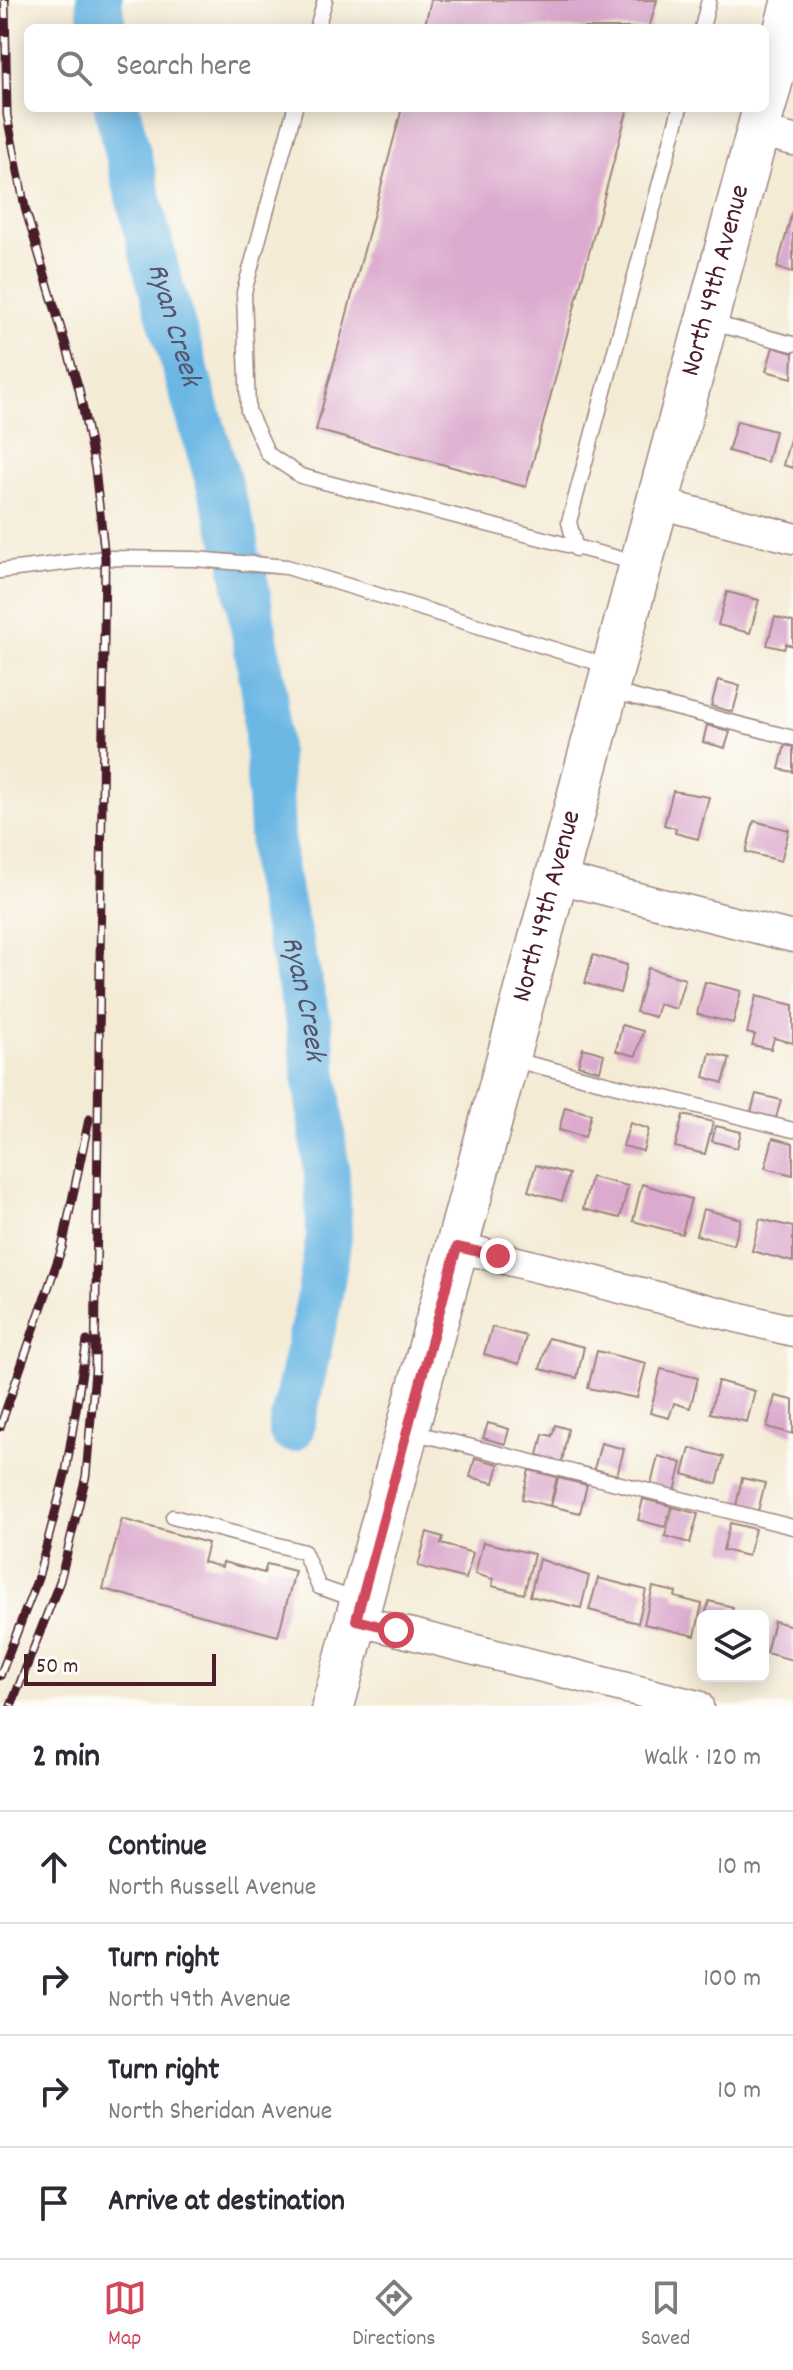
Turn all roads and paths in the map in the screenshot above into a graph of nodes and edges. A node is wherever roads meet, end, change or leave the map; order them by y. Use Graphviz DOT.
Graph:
graph roads {
  1 [pos="325,0"];
  2 [pos="709,0"];
  3 [pos="793,0"];
  4 [pos="318,24"];
  5 [pos="703,24"];
  6 [pos="294,112"];
  7 [pos="679,112"];
  8 [pos="770,121"];
  9 [pos="707,322"];
  10 [pos="793,344"];
  11 [pos="658,503"];
  12 [pos="793,538"];
  13 [pos="576,549"];
  14 [pos="641,564"];
  15 [pos="0,571"];
  16 [pos="612,680"];
  17 [pos="793,738"];
  18 [pos="558,878"];
  19 [pos="793,937"];
  20 [pos="509,1058"];
  21 [pos="793,1130"];
  22 [pos="457,1247"];
  23 [pos="793,1331"];
  24 [pos="407,1431"];
  25 [pos="173,1517"];
  26 [pos="793,1527"];
  27 [pos="358,1610"];
  28 [pos="333,1706"];
  29 [pos="698,1706"];
  1 -- 4 [label="lane"];
  2 -- 5 [label="lane"];
  3 -- 8 [label="street, North 49th Avenue"];
  6 -- 13 [label="lane"];
  7 -- 13 [label="lane"];
  8 -- 9 [label="street, North 49th Avenue"];
  9 -- 10 [label="lane"];
  9 -- 11 [label="street, North 49th Avenue"];
  11 -- 12 [label="street"];
  11 -- 14 [label="street, North 49th Avenue"];
  13 -- 14 [label="lane"];
  14 -- 16 [label="street, North 49th Avenue"];
  15 -- 16 [label="lane"];
  16 -- 17 [label="lane"];
  16 -- 18 [label="street, North 49th Avenue"];
  18 -- 19 [label="street"];
  18 -- 20 [label="street, North 49th Avenue"];
  20 -- 21 [label="lane"];
  20 -- 22 [label="street, North 49th Avenue"];
  22 -- 23 [label="street"];
  22 -- 24 [label="street, North 49th Avenue"];
  24 -- 26 [label="lane"];
  24 -- 27 [label="street, North 49th Avenue"];
  25 -- 27 [label="lane"];
  27 -- 28 [label="street, North 49th Avenue"];
  27 -- 29 [label="street"];
}
